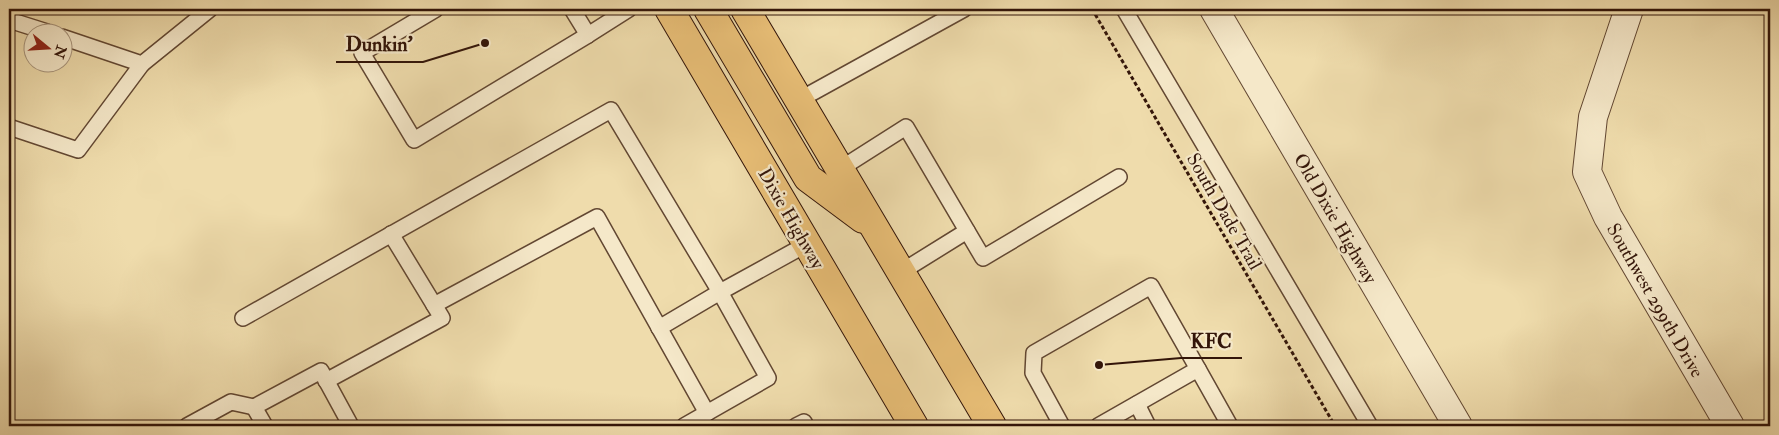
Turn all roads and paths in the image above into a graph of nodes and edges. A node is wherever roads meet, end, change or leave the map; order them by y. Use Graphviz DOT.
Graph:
graph roads {
  1 [pos="210,9"];
  2 [pos="436,9"];
  3 [pos="572,9"];
  4 [pos="629,9"];
  5 [pos="669,9"];
  6 [pos="708,9"];
  7 [pos="745,9"];
  8 [pos="964,9"];
  9 [pos="1092,9"];
  10 [pos="1124,9"];
  11 [pos="1214,9"];
  12 [pos="1629,9"];
  13 [pos="9,20"];
  14 [pos="22,24"];
  15 [pos="588,35"];
  16 [pos="72,41"];
  17 [pos="142,64"];
  18 [pos="799,100"];
  19 [pos="9,128"];
  20 [pos="840,169"];
  21 [pos="1119,177"];
  22 [pos="874,228"];
  23 [pos="967,231"];
  24 [pos="391,234"];
  25 [pos="807,244"];
  26 [pos="901,272"];
  27 [pos="720,292"];
  28 [pos="434,305"];
  29 [pos="243,318"];
  30 [pos="660,328"];
  31 [pos="1198,369"];
  32 [pos="326,381"];
  33 [pos="1137,404"];
  34 [pos="254,406"];
  35 [pos="707,413"];
  36 [pos="187,426"];
  37 [pos="265,426"];
  38 [pos="351,426"];
  39 [pos="684,426"];
  40 [pos="796,426"];
  41 [pos="806,426"];
  42 [pos="914,426"];
  43 [pos="992,426"];
  44 [pos="1062,426"];
  45 [pos="1098,426"];
  46 [pos="1148,426"];
  47 [pos="1230,426"];
  48 [pos="1335,426"];
  49 [pos="1370,426"];
  50 [pos="1458,426"];
  51 [pos="1730,426"];
  1 -- 17 [label="lane"];
  2 -- 15 [label="lane"];
  3 -- 15 [label="lane"];
  4 -- 15 [label="lane"];
  5 -- 25 [label="highway, Dixie Highway"];
  6 -- 22 [label="highway"];
  7 -- 18 [label="highway"];
  8 -- 18 [label="lane"];
  9 -- 48 [label="path, South Dade Trail"];
  10 -- 49 [label="lane"];
  11 -- 50 [label="street, Old Dixie Highway"];
  12 -- 51 [label="street, Southwest 299th Drive"];
  13 -- 14 [label="lane"];
  16 -- 17 [label="lane"];
  17 -- 19 [label="lane"];
  18 -- 20 [label="highway"];
  20 -- 22 [label="highway"];
  20 -- 23 [label="lane"];
  21 -- 23 [label="lane"];
  22 -- 26 [label="highway"];
  23 -- 26 [label="lane"];
  24 -- 27 [label="lane"];
  24 -- 28 [label="lane"];
  24 -- 29 [label="lane"];
  25 -- 27 [label="lane"];
  25 -- 42 [label="highway, Dixie Highway"];
  26 -- 43 [label="highway"];
  27 -- 30 [label="lane"];
  27 -- 35 [label="lane"];
  28 -- 30 [label="lane"];
  28 -- 32 [label="lane"];
  30 -- 35 [label="lane"];
  31 -- 33 [label="lane"];
  31 -- 44 [label="lane"];
  31 -- 47 [label="lane"];
  32 -- 34 [label="lane"];
  32 -- 38 [label="lane"];
  33 -- 45 [label="lane"];
  33 -- 46 [label="lane"];
  34 -- 36 [label="lane"];
  34 -- 37 [label="lane"];
  35 -- 39 [label="lane"];
  40 -- 41 [label="lane"];
}
